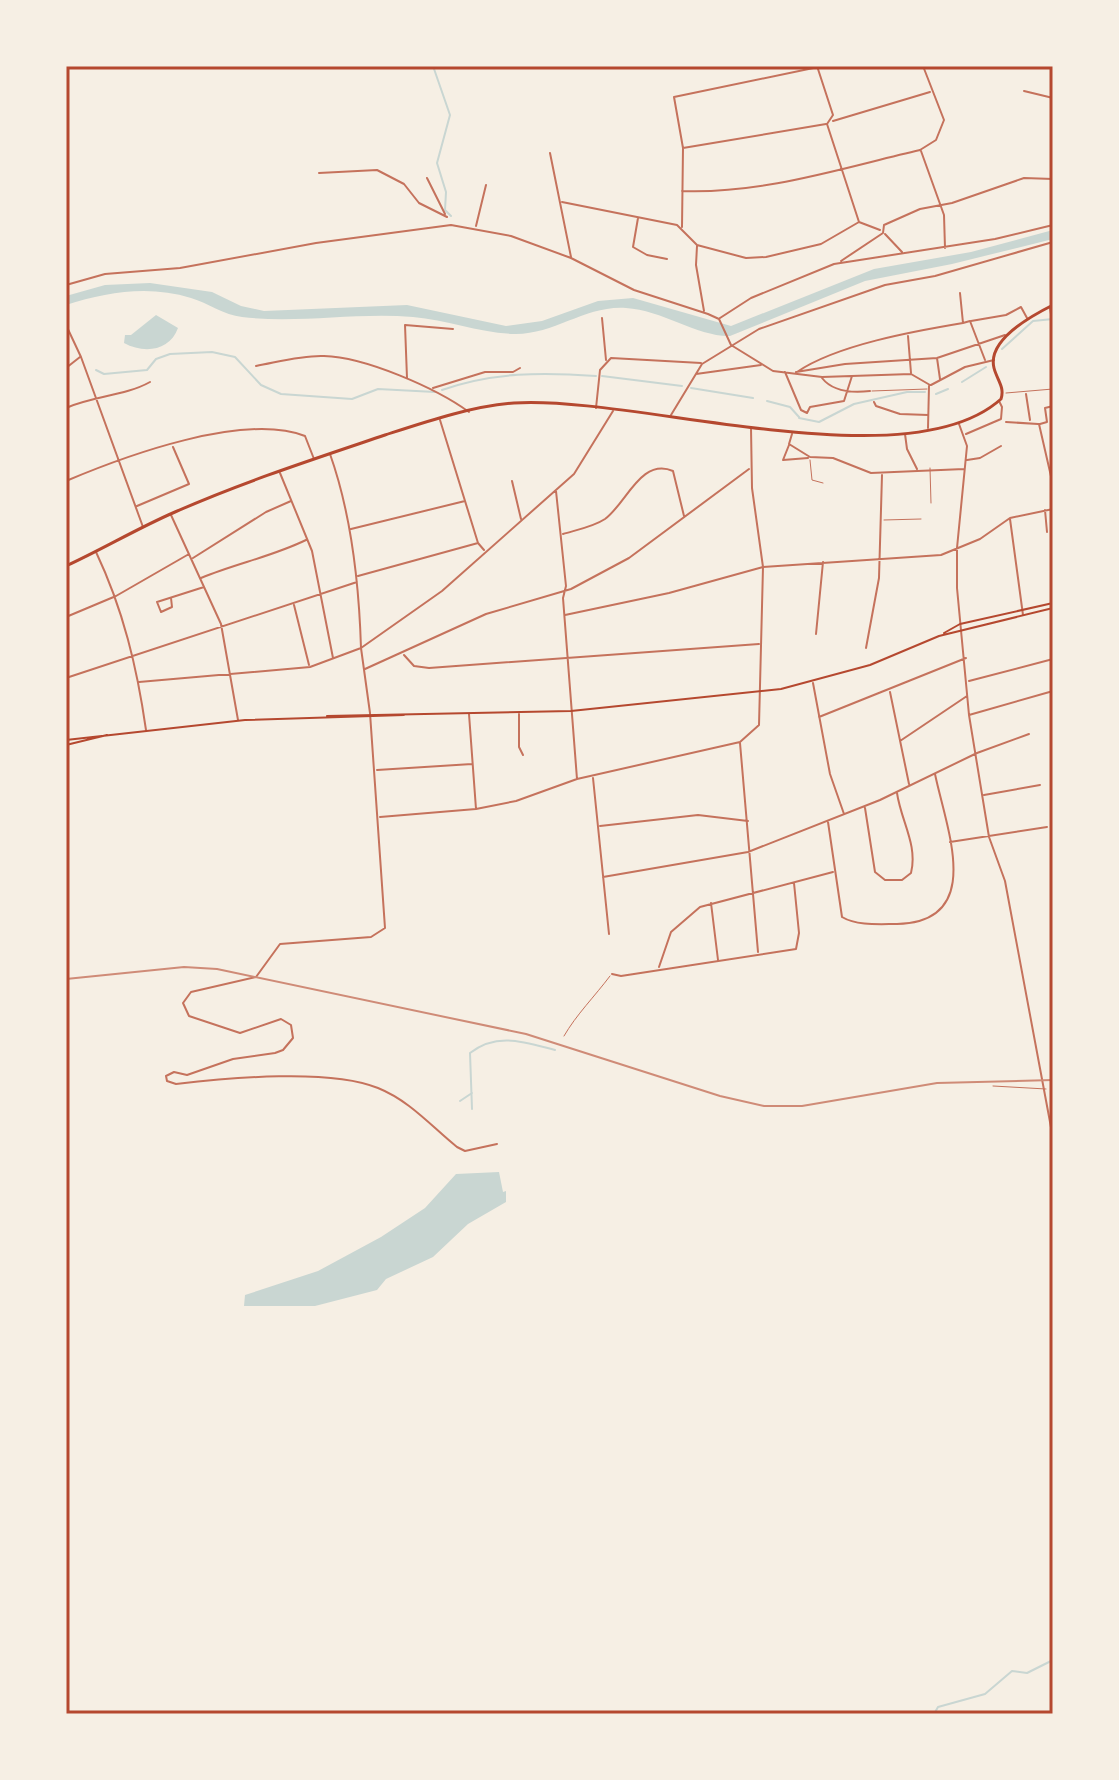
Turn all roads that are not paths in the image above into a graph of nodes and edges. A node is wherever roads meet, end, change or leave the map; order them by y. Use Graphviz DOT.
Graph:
graph roads {
  1 [pos="823,66"];
  2 [pos="923,66"];
  3 [pos="817,67"];
  4 [pos="932,91"];
  5 [pos="1024,91"];
  6 [pos="1053,98"];
  7 [pos="832,122"];
  8 [pos="827,124"];
  9 [pos="683,148"];
  10 [pos="920,150"];
  11 [pos="550,153"];
  12 [pos="841,168"];
  13 [pos="319,173"];
  14 [pos="427,178"];
  15 [pos="1053,179"];
  16 [pos="486,185"];
  17 [pos="682,191"];
  18 [pos="562,202"];
  19 [pos="940,205"];
  20 [pos="447,217"];
  21 [pos="638,217"];
  22 [pos="859,222"];
  23 [pos="451,225"];
  24 [pos="1053,225"];
  25 [pos="476,227"];
  26 [pos="682,228"];
  27 [pos="883,233"];
  28 [pos="1053,242"];
  29 [pos="697,245"];
  30 [pos="945,248"];
  31 [pos="903,253"];
  32 [pos="571,258"];
  33 [pos="667,259"];
  34 [pos="838,263"];
  35 [pos="66,285"];
  36 [pos="960,293"];
  37 [pos="1051,305"];
  38 [pos="705,312"];
  39 [pos="1051,316"];
  40 [pos="602,318"];
  41 [pos="719,319"];
  42 [pos="1028,320"];
  43 [pos="970,321"];
  44 [pos="1052,322"];
  45 [pos="963,323"];
  46 [pos="66,325"];
  47 [pos="1053,326"];
  48 [pos="453,329"];
  49 [pos="1010,334"];
  50 [pos="908,335"];
  51 [pos="731,345"];
  52 [pos="978,345"];
  53 [pos="81,357"];
  54 [pos="937,358"];
  55 [pos="607,360"];
  56 [pos="912,360"];
  57 [pos="985,360"];
  58 [pos="702,364"];
  59 [pos="762,365"];
  60 [pos="256,366"];
  61 [pos="995,366"];
  62 [pos="66,368"];
  63 [pos="520,368"];
  64 [pos="785,372"];
  65 [pos="796,372"];
  66 [pos="695,374"];
  67 [pos="911,374"];
  68 [pos="852,375"];
  69 [pos="822,377"];
  70 [pos="407,379"];
  71 [pos="941,380"];
  72 [pos="150,382"];
  73 [pos="930,388"];
  74 [pos="433,389"];
  75 [pos="1053,389"];
  76 [pos="847,391"];
  77 [pos="870,391"];
  78 [pos="1003,393"];
  79 [pos="1026,394"];
  80 [pos="95,397"];
  81 [pos="999,401"];
  82 [pos="874,402"];
  83 [pos="1053,406"];
  84 [pos="66,408"];
  85 [pos="596,408"];
  86 [pos="613,410"];
  87 [pos="469,412"];
  88 [pos="671,415"];
  89 [pos="928,415"];
  90 [pos="440,420"];
  91 [pos="1030,421"];
  92 [pos="1006,422"];
  93 [pos="1047,422"];
  94 [pos="1053,422"];
  95 [pos="959,423"];
  96 [pos="1039,424"];
  97 [pos="751,427"];
  98 [pos="928,429"];
  99 [pos="792,433"];
  100 [pos="905,433"];
  101 [pos="965,434"];
  102 [pos="789,444"];
  103 [pos="172,445"];
  104 [pos="1001,446"];
  105 [pos="330,454"];
  106 [pos="810,457"];
  107 [pos="966,458"];
  108 [pos="117,459"];
  109 [pos="314,459"];
  110 [pos="930,468"];
  111 [pos="751,469"];
  112 [pos="965,469"];
  113 [pos="917,470"];
  114 [pos="279,472"];
  115 [pos="882,474"];
  116 [pos="66,481"];
  117 [pos="512,481"];
  118 [pos="823,483"];
  119 [pos="1053,485"];
  120 [pos="556,490"];
  121 [pos="291,501"];
  122 [pos="466,501"];
  123 [pos="931,503"];
  124 [pos="136,507"];
  125 [pos="1053,509"];
  126 [pos="1045,510"];
  127 [pos="170,514"];
  128 [pos="684,517"];
  129 [pos="1010,518"];
  130 [pos="521,519"];
  131 [pos="921,519"];
  132 [pos="881,520"];
  133 [pos="143,528"];
  134 [pos="349,530"];
  135 [pos="1047,532"];
  136 [pos="561,534"];
  137 [pos="307,539"];
  138 [pos="478,543"];
  139 [pos="957,548"];
  140 [pos="485,551"];
  141 [pos="96,552"];
  142 [pos="189,554"];
  143 [pos="192,559"];
  144 [pos="880,559"];
  145 [pos="823,561"];
  146 [pos="66,566"];
  147 [pos="763,567"];
  148 [pos="357,577"];
  149 [pos="201,578"];
  150 [pos="357,582"];
  151 [pos="205,586"];
  152 [pos="565,592"];
  153 [pos="318,595"];
  154 [pos="116,596"];
  155 [pos="171,598"];
  156 [pos="1053,603"];
  157 [pos="293,604"];
  158 [pos="1053,608"];
  159 [pos="1022,610"];
  160 [pos="565,615"];
  161 [pos="1023,615"];
  162 [pos="66,617"];
  163 [pos="221,624"];
  164 [pos="960,624"];
  165 [pos="961,629"];
  166 [pos="816,634"];
  167 [pos="939,636"];
  168 [pos="761,644"];
  169 [pos="361,648"];
  170 [pos="866,648"];
  171 [pos="403,654"];
  172 [pos="133,655"];
  173 [pos="569,658"];
  174 [pos="966,658"];
  175 [pos="333,659"];
  176 [pos="1053,659"];
  177 [pos="310,667"];
  178 [pos="363,670"];
  179 [pos="233,673"];
  180 [pos="66,678"];
  181 [pos="968,681"];
  182 [pos="139,682"];
  183 [pos="813,683"];
  184 [pos="889,690"];
  185 [pos="1053,691"];
  186 [pos="760,692"];
  187 [pos="968,695"];
  188 [pos="571,711"];
  189 [pos="519,713"];
  190 [pos="469,714"];
  191 [pos="370,715"];
  192 [pos="969,715"];
  193 [pos="819,717"];
  194 [pos="238,721"];
  195 [pos="146,730"];
  196 [pos="1029,734"];
  197 [pos="108,735"];
  198 [pos="66,740"];
  199 [pos="900,741"];
  200 [pos="740,742"];
  201 [pos="66,745"];
  202 [pos="977,753"];
  203 [pos="523,755"];
  204 [pos="472,764"];
  205 [pos="375,770"];
  206 [pos="935,772"];
  207 [pos="593,776"];
  208 [pos="577,779"];
  209 [pos="909,785"];
  210 [pos="1040,785"];
  211 [pos="896,792"];
  212 [pos="983,795"];
  213 [pos="865,807"];
  214 [pos="476,809"];
  215 [pos="845,815"];
  216 [pos="379,817"];
  217 [pos="749,821"];
  218 [pos="828,821"];
  219 [pos="598,826"];
  220 [pos="1047,827"];
  221 [pos="989,837"];
  222 [pos="949,842"];
  223 [pos="748,852"];
  224 [pos="834,872"];
  225 [pos="603,877"];
  226 [pos="794,883"];
  227 [pos="753,892"];
  228 [pos="711,902"];
  229 [pos="609,934"];
  230 [pos="758,953"];
  231 [pos="718,961"];
  232 [pos="658,970"];
  233 [pos="613,975"];
  234 [pos="564,1036"];
  235 [pos="993,1086"];
  236 [pos="1053,1087"];
  237 [pos="1046,1089"];
  238 [pos="1053,1138"];
  239 [pos="497,1144"];
  1 -- 3 [label="street"];
  2 -- 4 [label="street"];
  3 -- 7 [label="street"];
  3 -- 9 [label="street"];
  4 -- 7 [label="street"];
  4 -- 10 [label="street"];
  5 -- 6 [label="street"];
  7 -- 8 [label="street"];
  8 -- 9 [label="street"];
  8 -- 12 [label="street"];
  9 -- 17 [label="street"];
  10 -- 12 [label="street"];
  10 -- 19 [label="street"];
  11 -- 18 [label="street"];
  12 -- 17 [label="street"];
  12 -- 22 [label="street"];
  13 -- 20 [label="street"];
  14 -- 20 [label="street"];
  15 -- 19 [label="street"];
  16 -- 25 [label="street"];
  17 -- 26 [label="street"];
  18 -- 21 [label="street"];
  18 -- 32 [label="street"];
  19 -- 27 [label="street"];
  19 -- 30 [label="street"];
  20 -- 23 [label="street"];
  21 -- 26 [label="street"];
  21 -- 33 [label="street"];
  22 -- 27 [label="street"];
  22 -- 29 [label="street"];
  23 -- 25 [label="street"];
  23 -- 35 [label="street"];
  24 -- 30 [label="street"];
  25 -- 32 [label="street"];
  26 -- 29 [label="street"];
  27 -- 31 [label="street"];
  27 -- 34 [label="street"];
  28 -- 51 [label="street"];
  29 -- 38 [label="street"];
  30 -- 31 [label="street"];
  31 -- 34 [label="street"];
  32 -- 38 [label="street"];
  34 -- 41 [label="street"];
  36 -- 45 [label="street"];
  37 -- 39 [label="street"];
  37 -- 42 [label="main road"];
  38 -- 41 [label="street"];
  39 -- 44 [label="street"];
  40 -- 55 [label="street"];
  41 -- 51 [label="street"];
  42 -- 43 [label="street"];
  42 -- 49 [label="main road"];
  43 -- 45 [label="street"];
  43 -- 52 [label="street"];
  44 -- 47 [label="street"];
  45 -- 50 [label="street"];
  46 -- 53 [label="street"];
  48 -- 70 [label="street"];
  49 -- 52 [label="street"];
  49 -- 61 [label="main road"];
  50 -- 56 [label="street"];
  50 -- 65 [label="street"];
  51 -- 58 [label="street"];
  51 -- 59 [label="street"];
  52 -- 54 [label="street"];
  52 -- 57 [label="street"];
  53 -- 62 [label="street"];
  53 -- 80 [label="street"];
  54 -- 56 [label="street"];
  54 -- 71 [label="street"];
  55 -- 58 [label="street"];
  55 -- 85 [label="street"];
  56 -- 65 [label="street"];
  56 -- 67 [label="street"];
  57 -- 61 [label="street"];
  57 -- 71 [label="street"];
  58 -- 66 [label="street"];
  59 -- 64 [label="street"];
  59 -- 66 [label="street"];
  60 -- 70 [label="street"];
  61 -- 78 [label="main road"];
  63 -- 74 [label="street"];
  64 -- 65 [label="street"];
  64 -- 76 [label="street"];
  65 -- 69 [label="street"];
  66 -- 88 [label="street"];
  67 -- 68 [label="street"];
  67 -- 73 [label="street"];
  68 -- 69 [label="street"];
  68 -- 76 [label="street"];
  69 -- 76 [label="street"];
  70 -- 74 [label="street"];
  71 -- 73 [label="street"];
  72 -- 80 [label="street"];
  73 -- 77 [label="street"];
  73 -- 89 [label="street"];
  74 -- 87 [label="street"];
  75 -- 79 [label="street"];
  76 -- 77 [label="street"];
  78 -- 79 [label="street"];
  78 -- 81 [label="main road"];
  79 -- 91 [label="street"];
  80 -- 84 [label="street"];
  80 -- 108 [label="street"];
  81 -- 95 [label="main road"];
  81 -- 101 [label="street"];
  82 -- 89 [label="street"];
  83 -- 93 [label="street"];
  85 -- 86 [label="main road"];
  85 -- 87 [label="main road"];
  86 -- 88 [label="main road"];
  86 -- 120 [label="street"];
  87 -- 90 [label="main road"];
  88 -- 97 [label="main road"];
  89 -- 98 [label="street"];
  90 -- 105 [label="main road"];
  90 -- 122 [label="street"];
  91 -- 92 [label="street"];
  91 -- 96 [label="street"];
  93 -- 94 [label="street"];
  93 -- 96 [label="street"];
  95 -- 98 [label="main road"];
  95 -- 101 [label="street"];
  96 -- 119 [label="street"];
  97 -- 99 [label="main road"];
  97 -- 111 [label="street"];
  98 -- 100 [label="main road"];
  99 -- 100 [label="main road"];
  99 -- 102 [label="street"];
  100 -- 113 [label="street"];
  101 -- 107 [label="street"];
  102 -- 106 [label="street"];
  102 -- 106 [label="street"];
  103 -- 108 [label="street"];
  103 -- 109 [label="street"];
  103 -- 124 [label="street"];
  104 -- 107 [label="street"];
  105 -- 109 [label="main road"];
  105 -- 134 [label="street"];
  106 -- 115 [label="street"];
  106 -- 118 [label="street"];
  107 -- 112 [label="street"];
  108 -- 116 [label="street"];
  108 -- 124 [label="street"];
  109 -- 114 [label="main road"];
  110 -- 112 [label="street"];
  110 -- 113 [label="street"];
  110 -- 123 [label="street"];
  111 -- 128 [label="street"];
  111 -- 147 [label="street"];
  112 -- 139 [label="street"];
  113 -- 115 [label="street"];
  114 -- 121 [label="street"];
  114 -- 127 [label="main road"];
  115 -- 132 [label="street"];
  117 -- 130 [label="street"];
  120 -- 130 [label="street"];
  120 -- 136 [label="street"];
  121 -- 137 [label="street"];
  121 -- 143 [label="street"];
  122 -- 134 [label="street"];
  122 -- 138 [label="street"];
  124 -- 133 [label="street"];
  125 -- 126 [label="street"];
  126 -- 129 [label="street"];
  126 -- 135 [label="street"];
  127 -- 133 [label="main road"];
  127 -- 142 [label="street"];
  128 -- 136 [label="street"];
  128 -- 152 [label="street"];
  129 -- 139 [label="street"];
  129 -- 159 [label="street"];
  130 -- 140 [label="street"];
  131 -- 132 [label="street"];
  132 -- 144 [label="street"];
  133 -- 141 [label="main road"];
  134 -- 148 [label="street"];
  136 -- 152 [label="street"];
  137 -- 149 [label="street"];
  137 -- 153 [label="street"];
  138 -- 140 [label="street"];
  138 -- 148 [label="street"];
  139 -- 144 [label="street"];
  139 -- 164 [label="street"];
  140 -- 169 [label="street"];
  141 -- 146 [label="main road"];
  141 -- 154 [label="street"];
  142 -- 143 [label="street"];
  142 -- 154 [label="street"];
  143 -- 149 [label="street"];
  144 -- 145 [label="street"];
  144 -- 170 [label="street"];
  145 -- 147 [label="street"];
  145 -- 166 [label="street"];
  147 -- 160 [label="street"];
  147 -- 168 [label="street"];
  148 -- 150 [label="street"];
  149 -- 151 [label="street"];
  150 -- 153 [label="street"];
  150 -- 169 [label="street"];
  151 -- 155 [label="street"];
  151 -- 163 [label="street"];
  152 -- 160 [label="street"];
  152 -- 171 [label="street"];
  153 -- 157 [label="street"];
  153 -- 175 [label="street"];
  154 -- 162 [label="street"];
  154 -- 172 [label="street"];
  156 -- 159 [label="main road"];
  157 -- 163 [label="street"];
  157 -- 177 [label="street"];
  158 -- 161 [label="main road"];
  159 -- 161 [label="street"];
  159 -- 164 [label="main road"];
  160 -- 173 [label="street"];
  161 -- 165 [label="main road"];
  163 -- 172 [label="street"];
  163 -- 179 [label="street"];
  164 -- 165 [label="street"];
  164 -- 167 [label="main road"];
  165 -- 167 [label="main road"];
  165 -- 174 [label="street"];
  167 -- 183 [label="main road"];
  168 -- 173 [label="street"];
  168 -- 186 [label="street"];
  169 -- 175 [label="street"];
  169 -- 178 [label="street"];
  171 -- 173 [label="street"];
  171 -- 178 [label="street"];
  172 -- 180 [label="street"];
  172 -- 182 [label="street"];
  173 -- 188 [label="street"];
  174 -- 181 [label="street"];
  174 -- 184 [label="street"];
  175 -- 177 [label="street"];
  176 -- 181 [label="street"];
  177 -- 179 [label="street"];
  178 -- 191 [label="street"];
  179 -- 182 [label="street"];
  179 -- 194 [label="street"];
  181 -- 187 [label="street"];
  182 -- 195 [label="street"];
  183 -- 186 [label="main road"];
  183 -- 193 [label="street"];
  184 -- 193 [label="street"];
  184 -- 199 [label="street"];
  185 -- 192 [label="street"];
  186 -- 188 [label="main road"];
  186 -- 200 [label="street"];
  187 -- 192 [label="street"];
  187 -- 199 [label="street"];
  188 -- 189 [label="main road"];
  188 -- 208 [label="street"];
  189 -- 190 [label="main road"];
  189 -- 203 [label="street"];
  190 -- 191 [label="main road"];
  190 -- 204 [label="street"];
  191 -- 194 [label="main road"];
  191 -- 205 [label="street"];
  192 -- 202 [label="street"];
  193 -- 215 [label="street"];
  194 -- 195 [label="main road"];
  195 -- 197 [label="main road"];
  196 -- 202 [label="street"];
  197 -- 198 [label="main road"];
  197 -- 201 [label="main road"];
  199 -- 209 [label="street"];
  200 -- 207 [label="street"];
  200 -- 217 [label="street"];
  202 -- 206 [label="street"];
  202 -- 212 [label="street"];
  204 -- 205 [label="street"];
  204 -- 214 [label="street"];
  205 -- 216 [label="street"];
  206 -- 209 [label="street"];
  206 -- 222 [label="street"];
  207 -- 208 [label="street"];
  207 -- 219 [label="street"];
  208 -- 214 [label="street"];
  209 -- 211 [label="street"];
  210 -- 212 [label="street"];
  211 -- 213 [label="street"];
  211 -- 213 [label="street"];
  212 -- 221 [label="street"];
  213 -- 215 [label="street"];
  214 -- 216 [label="street"];
  215 -- 218 [label="street"];
  216 -- 239 [label="street"];
  217 -- 219 [label="street"];
  217 -- 223 [label="street"];
  218 -- 223 [label="street"];
  218 -- 224 [label="street"];
  219 -- 225 [label="street"];
  220 -- 221 [label="street"];
  221 -- 222 [label="street"];
  221 -- 237 [label="street"];
  222 -- 224 [label="street"];
  223 -- 225 [label="street"];
  223 -- 227 [label="street"];
  224 -- 226 [label="street"];
  225 -- 229 [label="street"];
  226 -- 227 [label="street"];
  226 -- 230 [label="street"];
  227 -- 228 [label="street"];
  227 -- 230 [label="street"];
  228 -- 231 [label="street"];
  228 -- 232 [label="street"];
  230 -- 231 [label="street"];
  231 -- 232 [label="street"];
  232 -- 233 [label="street"];
  233 -- 234 [label="street"];
  235 -- 237 [label="street"];
  236 -- 237 [label="street"];
  237 -- 238 [label="street"];
}
